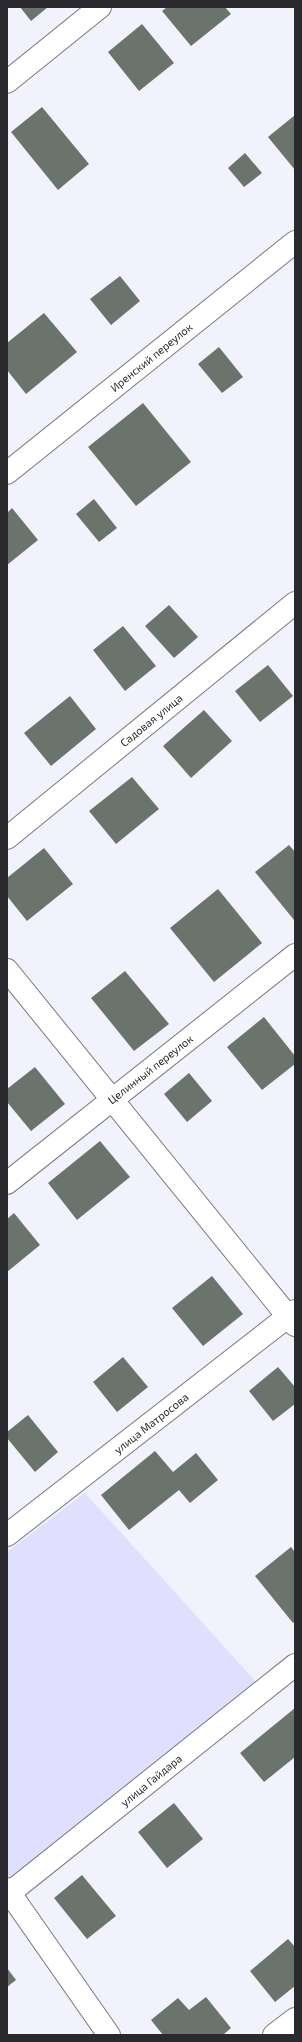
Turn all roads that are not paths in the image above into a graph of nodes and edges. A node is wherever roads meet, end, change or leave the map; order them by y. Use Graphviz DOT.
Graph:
graph roads {
  1 [pos="100,7"];
  2 [pos="7,82"];
  3 [pos="295,242"];
  4 [pos="7,473"];
  5 [pos="295,603"];
  6 [pos="7,838"];
  7 [pos="295,955"];
  8 [pos="7,970"];
  9 [pos="111,1100"];
  10 [pos="7,1184"];
  11 [pos="293,1318"];
  12 [pos="7,1535"];
  13 [pos="295,1665"];
  14 [pos="8,1892"];
  15 [pos="295,2018"];
  16 [pos="109,2035"];
  17 [pos="274,2035"];
  1 -- 2 [label="street"];
  3 -- 4 [label="street, Иренский переулок"];
  5 -- 6 [label="street, Садовая улица"];
  7 -- 9 [label="street, Целинный переулок"];
  8 -- 9 [label="street"];
  9 -- 10 [label="street, Целинный переулок"];
  9 -- 11 [label="street"];
  11 -- 12 [label="street, улица Матросова"];
  13 -- 14 [label="street, улица Гайдара"];
  14 -- 16 [label="street"];
  15 -- 17 [label="street"];
}
